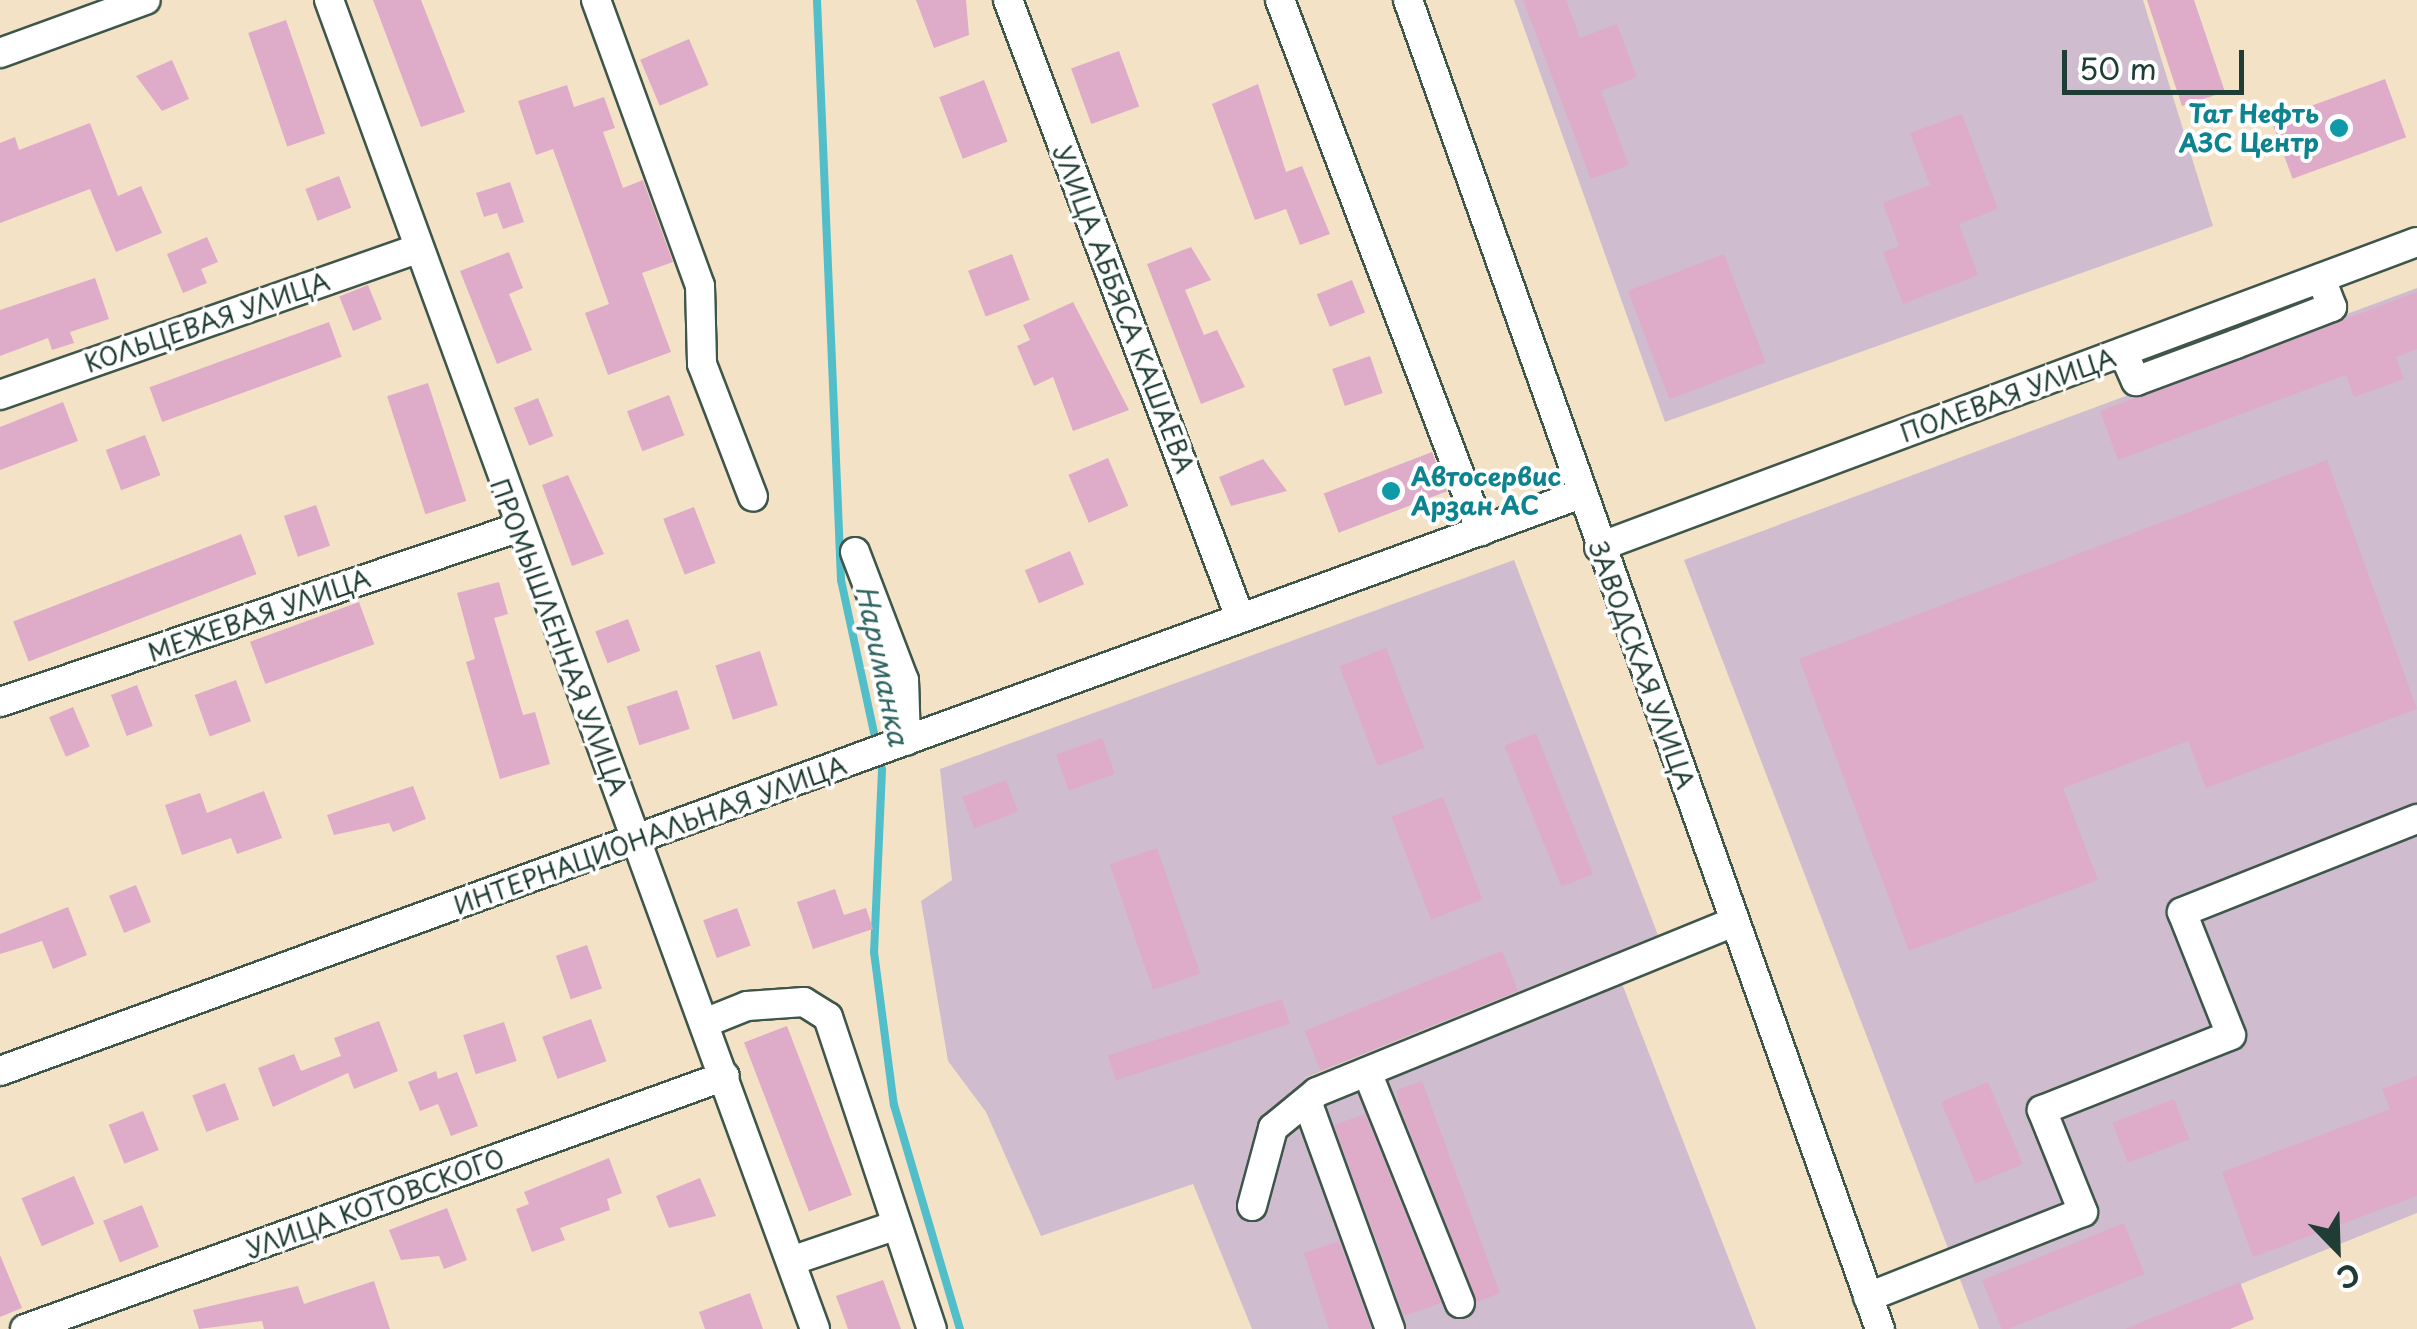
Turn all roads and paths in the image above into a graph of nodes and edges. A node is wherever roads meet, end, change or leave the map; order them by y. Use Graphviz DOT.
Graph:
graph roads {
  1 [pos="146,0"];
  2 [pos="328,0"];
  3 [pos="596,0"];
  4 [pos="1008,0"];
  5 [pos="1280,0"];
  6 [pos="1408,0"];
  7 [pos="0,53"];
  8 [pos="2417,242"];
  9 [pos="414,250"];
  10 [pos="0,395"];
  11 [pos="1581,494"];
  12 [pos="753,497"];
  13 [pos="517,528"];
  14 [pos="1480,530"];
  15 [pos="1599,547"];
  16 [pos="855,552"];
  17 [pos="1240,618"];
  18 [pos="0,702"];
  19 [pos="906,741"];
  20 [pos="2417,819"];
  21 [pos="635,842"];
  22 [pos="1734,922"];
  23 [pos="706,1022"];
  24 [pos="0,1071"];
  25 [pos="1368,1072"];
  26 [pos="725,1076"];
  27 [pos="1307,1101"];
  28 [pos="1252,1206"];
  29 [pos="894,1226"];
  30 [pos="791,1261"];
  31 [pos="1868,1297"];
  32 [pos="1460,1303"];
  33 [pos="25,1329"];
  34 [pos="814,1329"];
  35 [pos="932,1329"];
  36 [pos="1390,1329"];
  37 [pos="1880,1329"];
  1 -- 7 [label="street"];
  2 -- 9 [label="street, ПРОМЫШЛЕННАЯ УЛИЦА"];
  3 -- 12 [label="street"];
  4 -- 17 [label="street, УЛИЦА АББЯСА КАШАЕВА"];
  5 -- 14 [label="street"];
  6 -- 11 [label="street, ЗАВОДСКАЯ УЛИЦА"];
  8 -- 15 [label="street, ПОЛЕВАЯ УЛИЦА"];
  9 -- 10 [label="street, КОЛЬЦЕВАЯ УЛИЦА"];
  9 -- 13 [label="street, ПРОМЫШЛЕННАЯ УЛИЦА"];
  11 -- 14 [label="street, ИНТЕРНАЦИОНАЛЬНАЯ УЛИЦА"];
  11 -- 15 [label="street, ЗАВОДСКАЯ УЛИЦА"];
  13 -- 18 [label="street, МЕЖЕВАЯ УЛИЦА"];
  13 -- 21 [label="street, ПРОМЫШЛЕННАЯ УЛИЦА"];
  14 -- 17 [label="street, ИНТЕРНАЦИОНАЛЬНАЯ УЛИЦА"];
  15 -- 22 [label="street, ЗАВОДСКАЯ УЛИЦА"];
  16 -- 19 [label="street"];
  17 -- 19 [label="street, ИНТЕРНАЦИОНАЛЬНАЯ УЛИЦА"];
  19 -- 21 [label="street, ИНТЕРНАЦИОНАЛЬНАЯ УЛИЦА"];
  20 -- 31 [label="street"];
  21 -- 23 [label="street, ПРОМЫШЛЕННАЯ УЛИЦА"];
  21 -- 24 [label="street, ИНТЕРНАЦИОНАЛЬНАЯ УЛИЦА"];
  22 -- 25 [label="street"];
  22 -- 31 [label="street, ЗАВОДСКАЯ УЛИЦА"];
  23 -- 26 [label="street, ПРОМЫШЛЕННАЯ УЛИЦА"];
  23 -- 29 [label="street"];
  25 -- 27 [label="street"];
  25 -- 32 [label="street"];
  26 -- 30 [label="street, ПРОМЫШЛЕННАЯ УЛИЦА"];
  26 -- 33 [label="street, УЛИЦА КОТОВСКОГО"];
  27 -- 28 [label="street"];
  27 -- 36 [label="street"];
  29 -- 30 [label="street"];
  29 -- 35 [label="street"];
  30 -- 34 [label="street, ПРОМЫШЛЕННАЯ УЛИЦА"];
  31 -- 37 [label="street, ЗАВОДСКАЯ УЛИЦА"];
}
